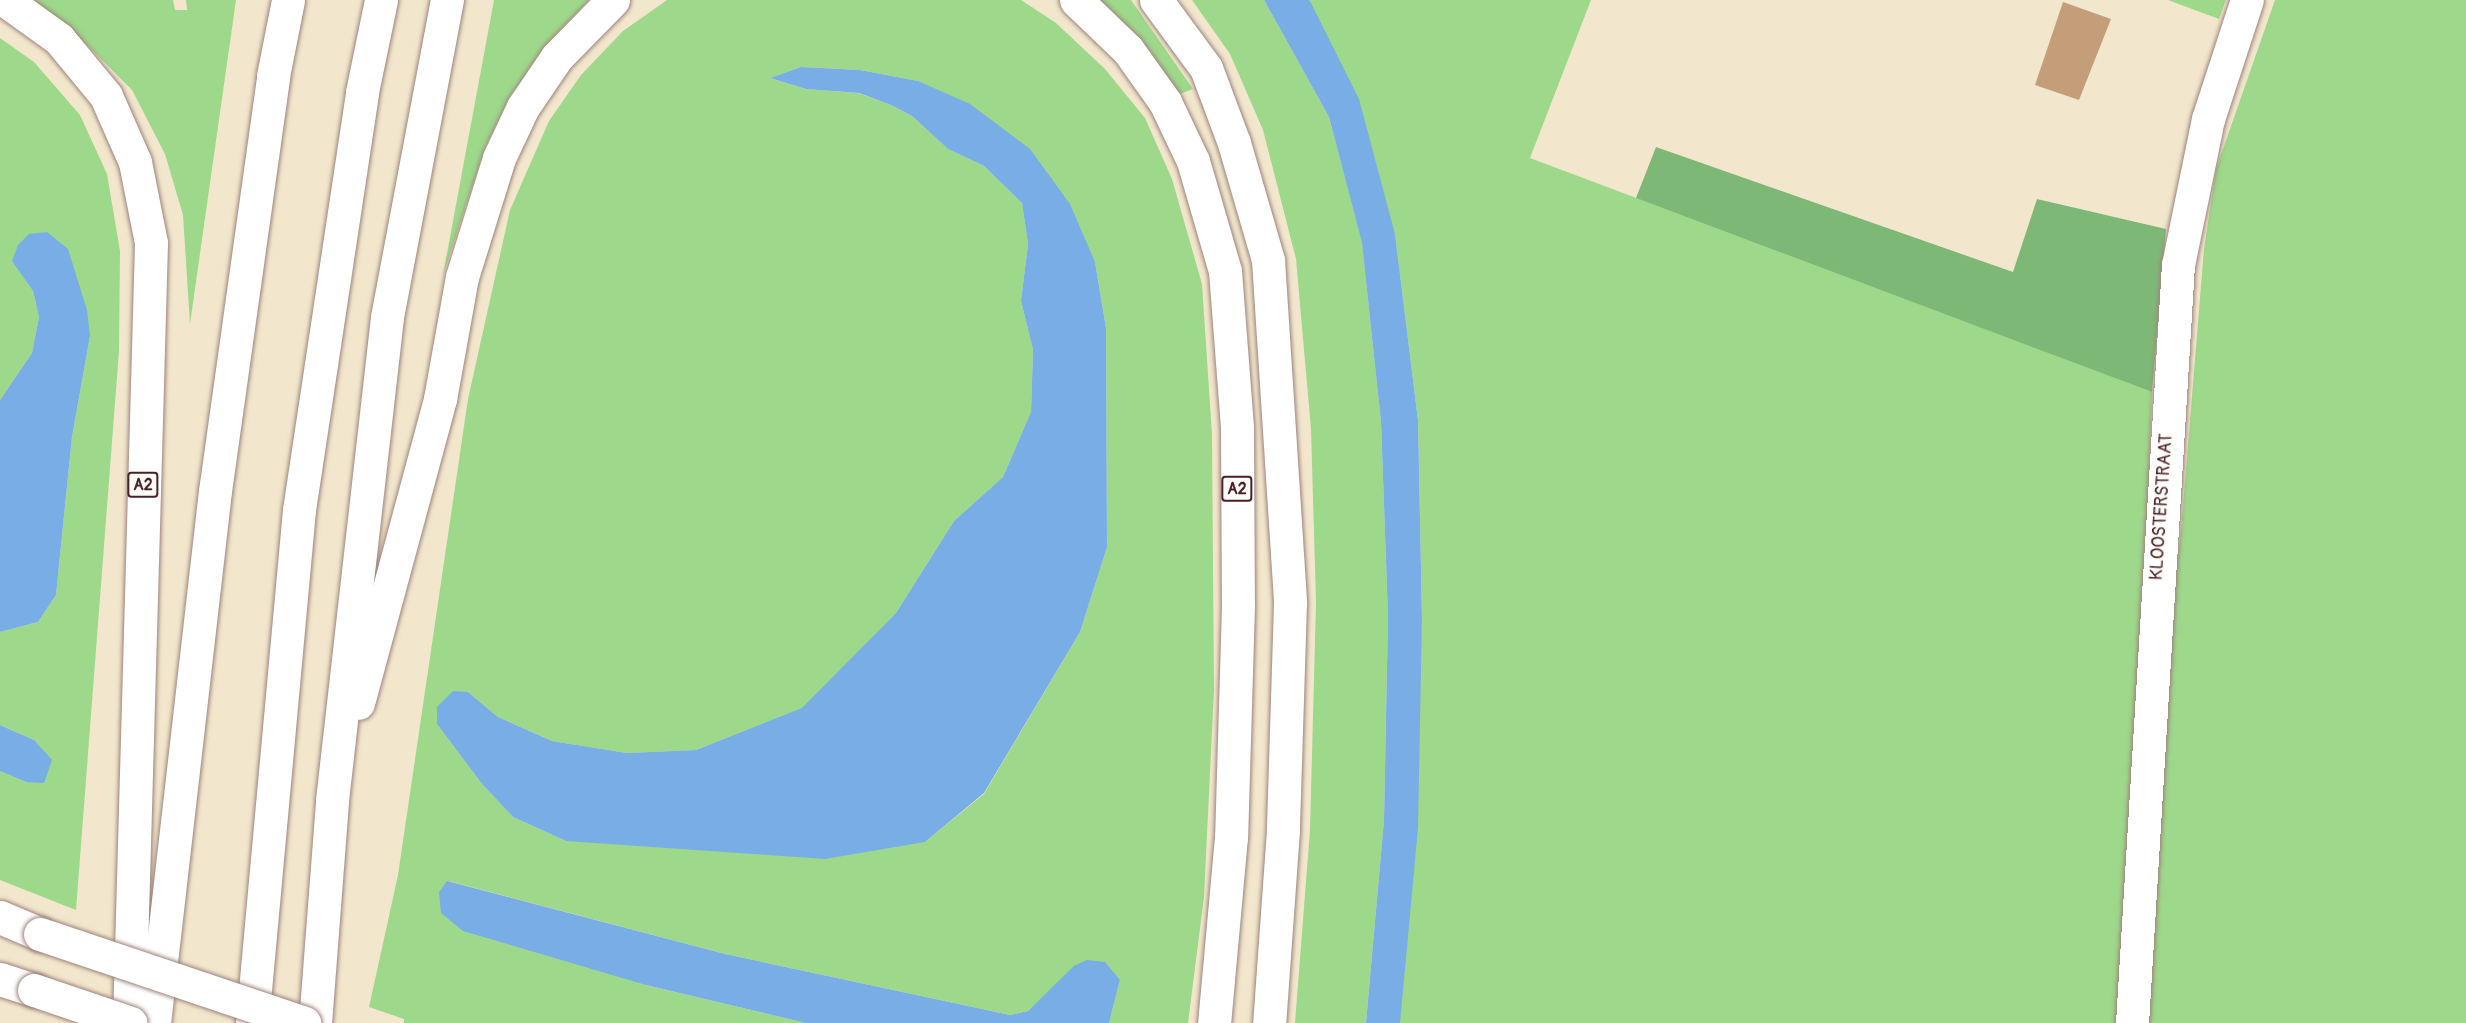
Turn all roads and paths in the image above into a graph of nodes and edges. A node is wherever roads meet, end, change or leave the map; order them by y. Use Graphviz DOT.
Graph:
graph roads {
  1 [pos="5,0"];
  2 [pos="288,0"];
  3 [pos="381,0"];
  4 [pos="447,0"];
  5 [pos="613,0"];
  6 [pos="1076,0"];
  7 [pos="1156,0"];
  8 [pos="2247,0"];
  9 [pos="332,800"];
  10 [pos="0,917"];
  11 [pos="0,979"];
  12 [pos="130,1023"];
  13 [pos="154,1023"];
  14 [pos="252,1023"];
  15 [pos="304,1023"];
  16 [pos="315,1023"];
  17 [pos="1214,1023"];
  18 [pos="1269,1023"];
  19 [pos="2132,1023"];
  1 -- 12 [label="main road, A2"];
  2 -- 13 [label="main road"];
  3 -- 14 [label="main road"];
  4 -- 9 [label="main road"];
  5 -- 9 [label="main road"];
  6 -- 17 [label="main road, A2"];
  7 -- 18 [label="main road"];
  8 -- 19 [label="main road, KLOOSTERSTRAAT"];
  9 -- 16 [label="main road"];
  10 -- 15 [label="main road, bridge"];
  11 -- 12 [label="main road, bridge"];
}
